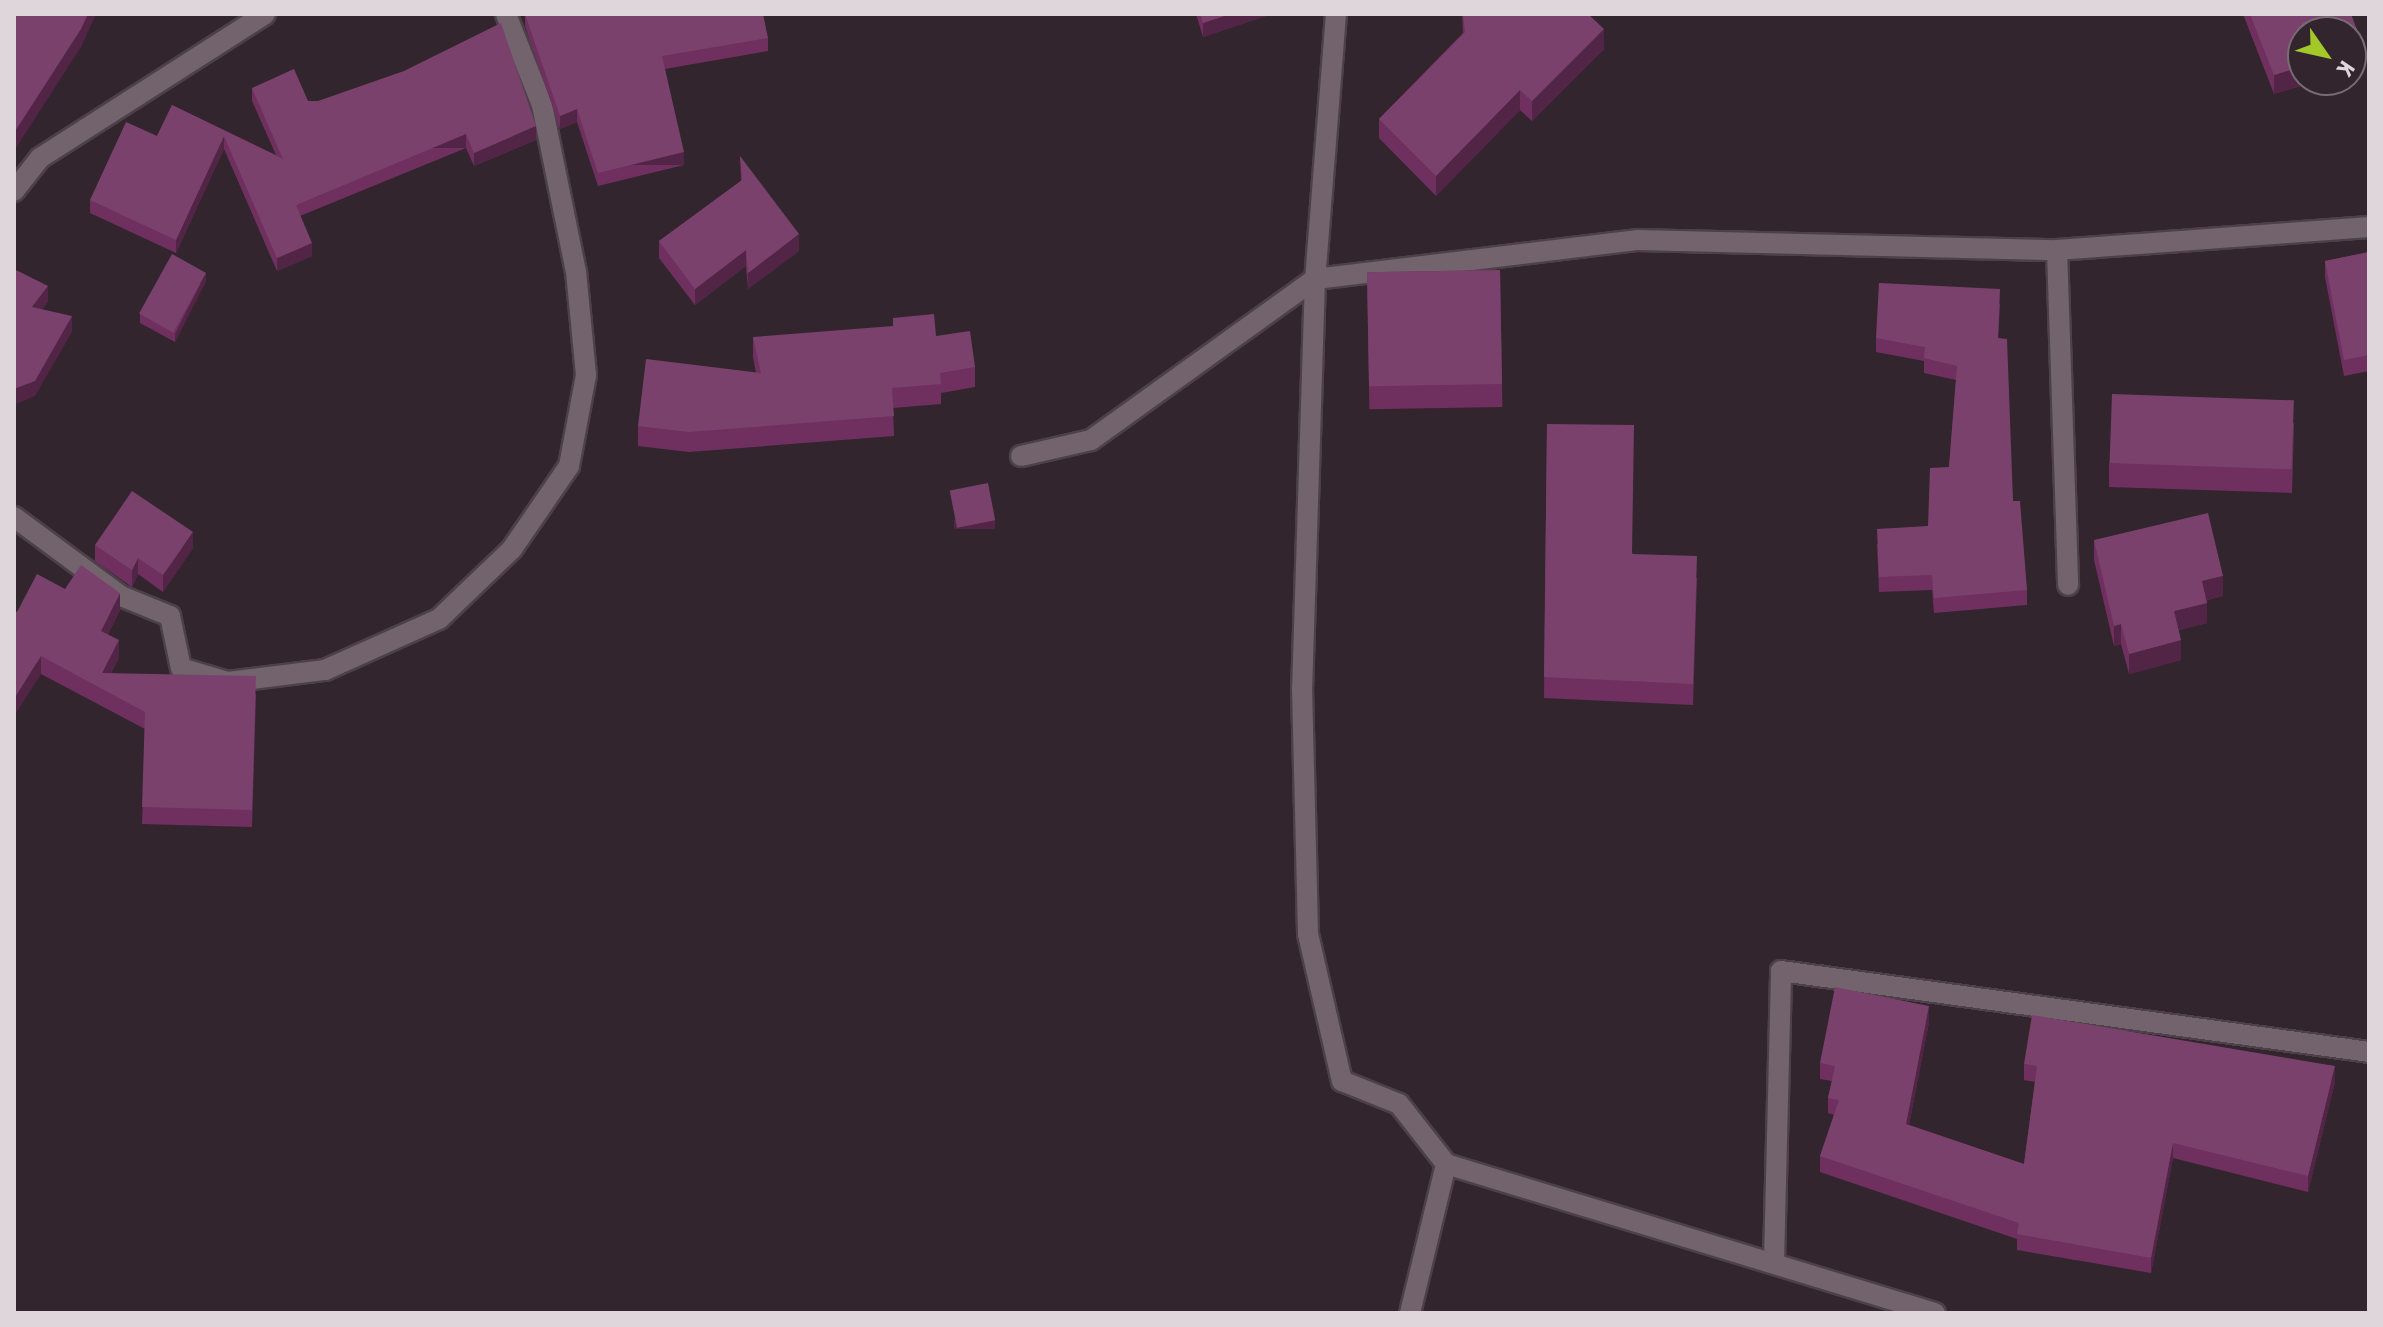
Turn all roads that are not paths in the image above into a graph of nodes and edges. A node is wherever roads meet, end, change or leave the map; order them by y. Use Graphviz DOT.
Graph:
graph roads {
  1 [pos="265,14"];
  2 [pos="506,14"];
  3 [pos="1336,14"];
  4 [pos="14,191"];
  5 [pos="2369,227"];
  6 [pos="2057,250"];
  7 [pos="1315,279"];
  8 [pos="1021,456"];
  9 [pos="14,517"];
  10 [pos="2068,585"];
  11 [pos="2369,1052"];
  12 [pos="1446,1164"];
  13 [pos="1774,1262"];
  14 [pos="1410,1313"];
  15 [pos="1935,1313"];
  1 -- 4 [label="street"];
  2 -- 9 [label="street"];
  3 -- 7 [label="street"];
  5 -- 6 [label="street"];
  6 -- 7 [label="street"];
  6 -- 10 [label="street"];
  7 -- 8 [label="street"];
  7 -- 12 [label="street"];
  11 -- 13 [label="street"];
  12 -- 13 [label="street"];
  12 -- 14 [label="street"];
  13 -- 15 [label="street"];
}
